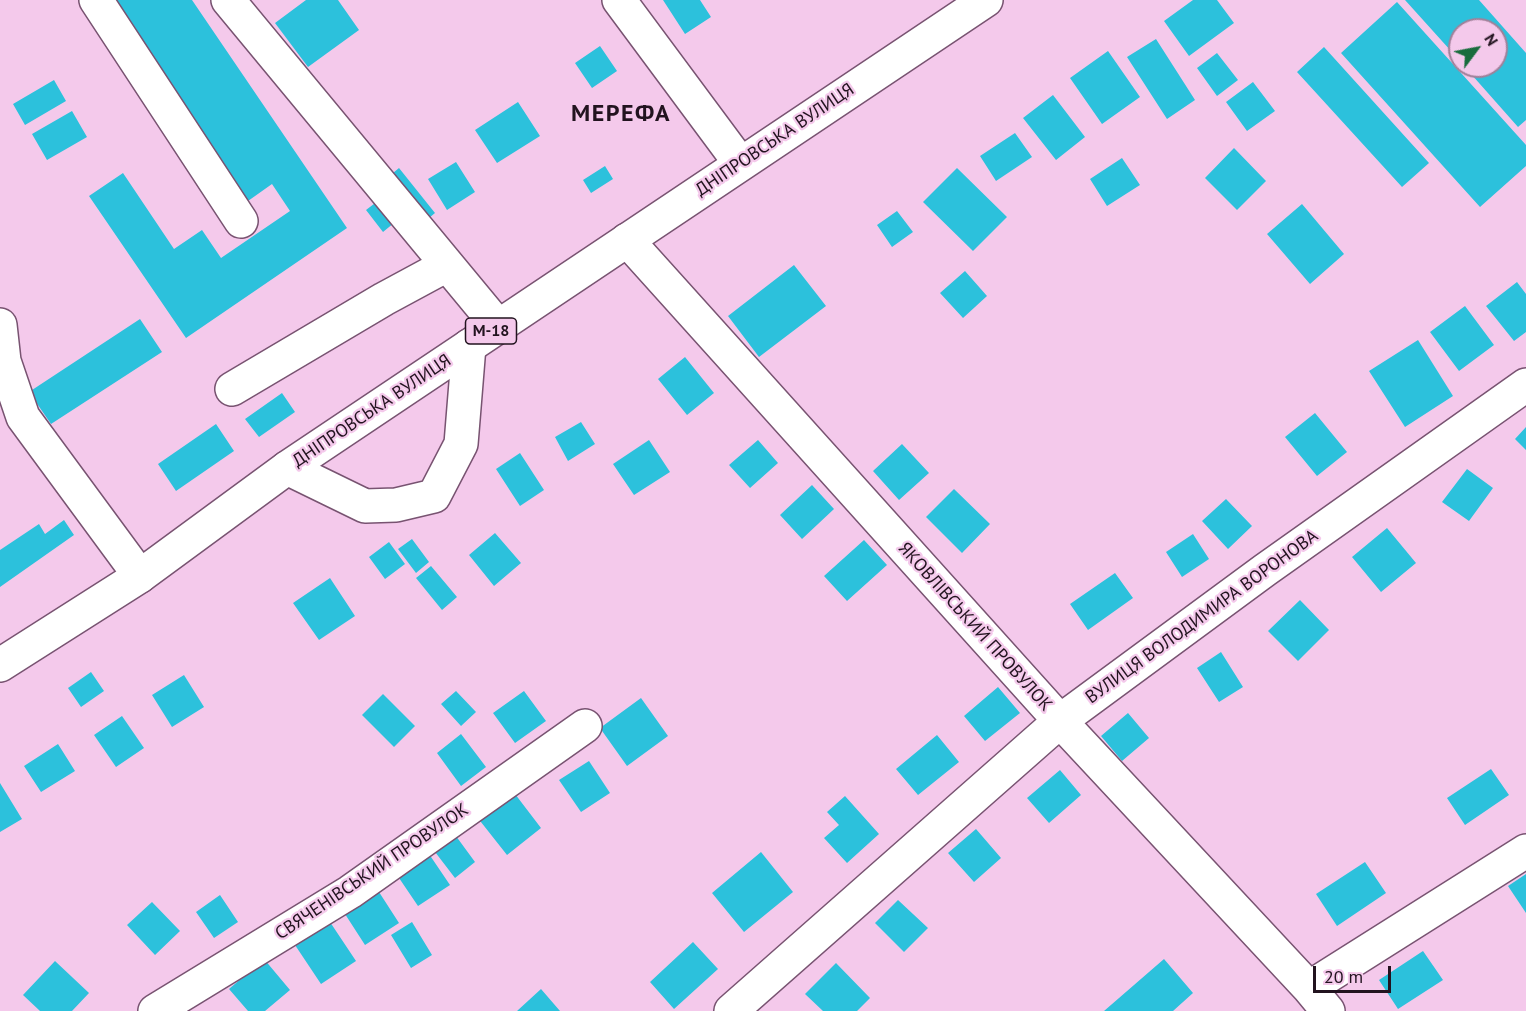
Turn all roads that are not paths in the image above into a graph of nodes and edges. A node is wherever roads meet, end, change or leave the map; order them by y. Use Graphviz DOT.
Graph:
graph roads {
  1 [pos="96,0"];
  2 [pos="228,0"];
  3 [pos="619,0"];
  4 [pos="986,0"];
  5 [pos="740,163"];
  6 [pos="241,221"];
  7 [pos="627,240"];
  8 [pos="447,265"];
  9 [pos="0,325"];
  10 [pos="498,326"];
  11 [pos="469,345"];
  12 [pos="1526,386"];
  13 [pos="232,389"];
  14 [pos="287,468"];
  15 [pos="140,576"];
  16 [pos="0,665"];
  17 [pos="1060,721"];
  18 [pos="585,726"];
  19 [pos="1526,851"];
  20 [pos="1318,999"];
  21 [pos="155,1011"];
  22 [pos="731,1011"];
  1 -- 6 [label="main road"];
  2 -- 8 [label="main road"];
  3 -- 5 [label="main road"];
  4 -- 5 [label="main road, ДНІПРОВСЬКА ВУЛИЦЯ / М-18"];
  5 -- 7 [label="main road, ДНІПРОВСЬКА ВУЛИЦЯ / М-18"];
  7 -- 10 [label="main road, ДНІПРОВСЬКА ВУЛИЦЯ / М-18"];
  7 -- 17 [label="main road, ЯКОВЛІВСЬКИЙ ПРОВУЛОК"];
  8 -- 10 [label="main road"];
  8 -- 13 [label="main road"];
  9 -- 15 [label="main road"];
  10 -- 11 [label="main road, ДНІПРОВСЬКА ВУЛИЦЯ / М-18"];
  11 -- 14 [label="main road, ДНІПРОВСЬКА ВУЛИЦЯ / М-18"];
  11 -- 14 [label="main road"];
  12 -- 17 [label="main road, ВУЛИЦЯ ВОЛОДИМИРА ВОРОНОВА"];
  14 -- 15 [label="main road, ДНІПРОВСЬКА ВУЛИЦЯ / М-18"];
  15 -- 16 [label="main road, ДНІПРОВСЬКА ВУЛИЦЯ / М-18"];
  17 -- 20 [label="main road, ЯКОВЛІВСЬКИЙ ПРОВУЛОК"];
  17 -- 22 [label="main road, ВУЛИЦЯ ВОЛОДИМИРА ВОРОНОВА"];
  18 -- 21 [label="main road, СВЯЧЕНІВСЬКИЙ ПРОВУЛОК"];
  19 -- 20 [label="main road"];
}
